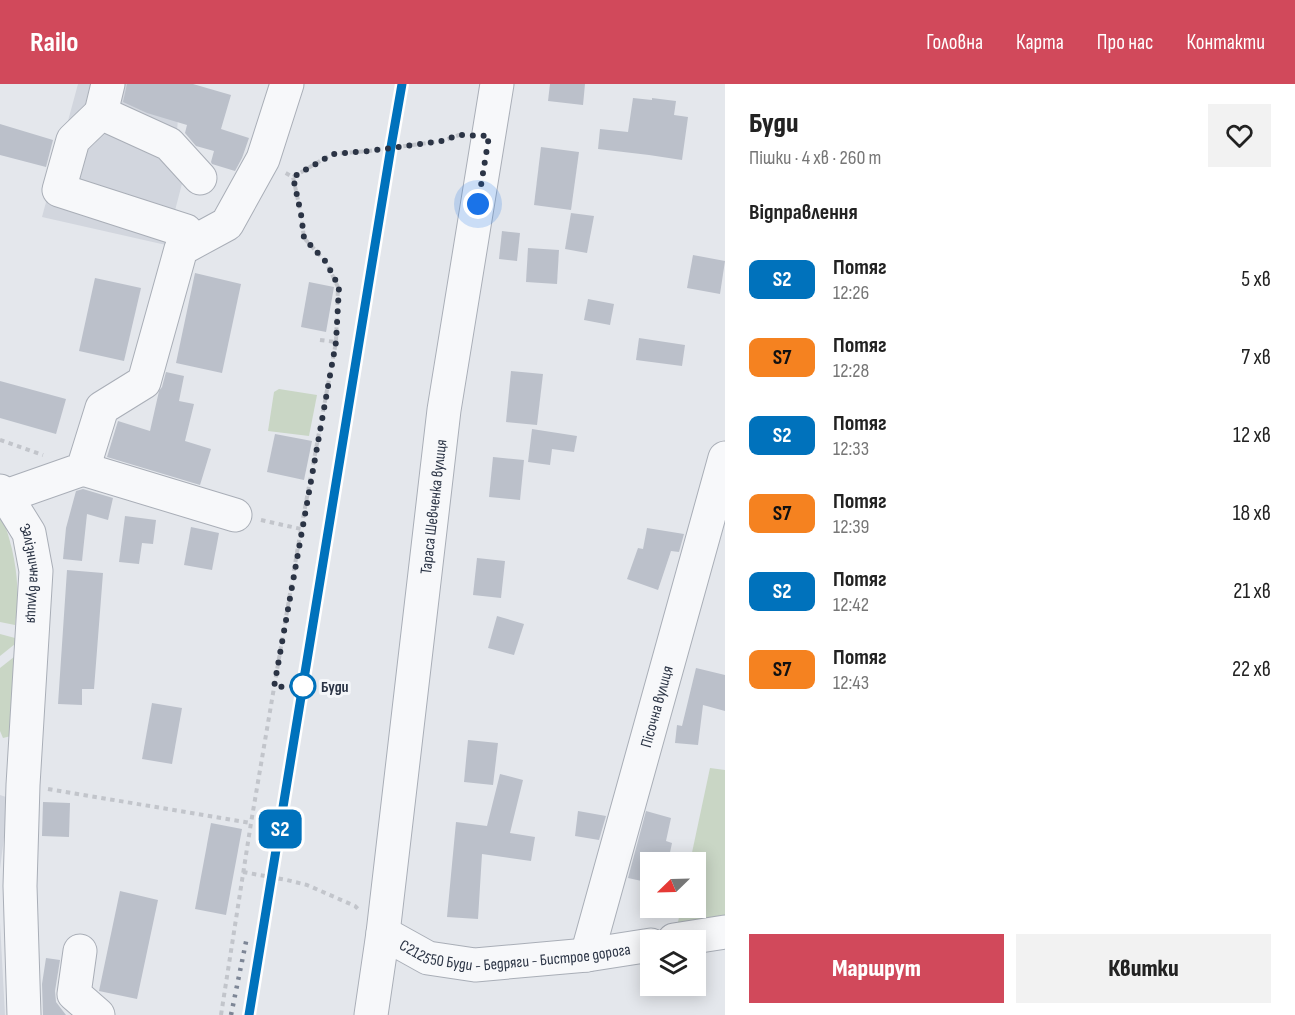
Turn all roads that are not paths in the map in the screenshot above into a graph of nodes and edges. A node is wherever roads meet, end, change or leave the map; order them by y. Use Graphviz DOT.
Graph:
graph roads {
  1 [pos="287,84"];
  2 [pos="497,84"];
  3 [pos="104,99"];
  4 [pos="183,240"];
  5 [pos="725,458"];
  6 [pos="83,470"];
  7 [pos="3,493"];
  8 [pos="235,515"];
  9 [pos="11,780"];
  10 [pos="725,932"];
  11 [pos="383,933"];
  12 [pos="706,935"];
  13 [pos="640,947"];
  14 [pos="80,951"];
  15 [pos="587,955"];
  16 [pos="24,1015"];
  17 [pos="98,1015"];
  18 [pos="371,1015"];
  1 -- 4 [label="street"];
  2 -- 11 [label="street, Тараса Шевченка вулиця"];
  3 -- 4 [label="street"];
  3 -- 4 [label="street"];
  4 -- 6 [label="street"];
  5 -- 15 [label="street, Пісочна вулиця"];
  6 -- 7 [label="street, Залізнична вулиця"];
  6 -- 8 [label="street"];
  7 -- 9 [label="street, Залізнична вулиця"];
  9 -- 16 [label="street, Залізнична вулиця"];
  10 -- 12 [label="street"];
  11 -- 15 [label="street, С212550 Буди - Бедряги - Бистрое дорога"];
  11 -- 18 [label="street, Тараса Шевченка вулиця"];
  13 -- 15 [label="street, С212550 Буди - Бедряги - Бистрое дорога"];
  14 -- 17 [label="street"];
}
